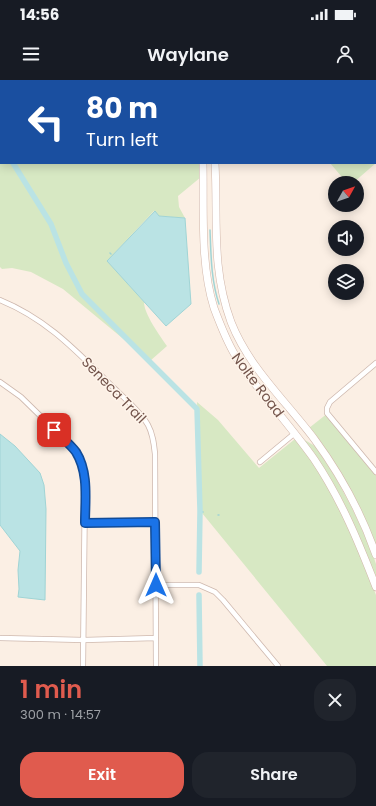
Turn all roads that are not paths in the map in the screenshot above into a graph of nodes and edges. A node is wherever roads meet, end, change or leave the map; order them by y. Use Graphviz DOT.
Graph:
graph roads {
  1 [pos="203,164"];
  2 [pos="215,164"];
  3 [pos="0,300"];
  4 [pos="376,363"];
  5 [pos="0,382"];
  6 [pos="295,433"];
  7 [pos="317,443"];
  8 [pos="260,462"];
  9 [pos="376,472"];
  10 [pos="155,522"];
  11 [pos="85,523"];
  12 [pos="376,555"];
  13 [pos="156,585"];
  14 [pos="376,587"];
  15 [pos="0,638"];
  16 [pos="156,638"];
  17 [pos="84,640"];
  18 [pos="84,666"];
  19 [pos="156,666"];
  20 [pos="278,666"];
  1 -- 6 [label="street, Nolte Road"];
  2 -- 7 [label="street, Nolte Road"];
  3 -- 10 [label="street, Seneca Trail"];
  4 -- 9 [label="street"];
  5 -- 11 [label="street"];
  6 -- 7 [label="street"];
  6 -- 8 [label="street"];
  6 -- 14 [label="street, Nolte Road"];
  7 -- 12 [label="street, Nolte Road"];
  10 -- 11 [label="street"];
  10 -- 13 [label="street, Seneca Trail"];
  11 -- 17 [label="street"];
  13 -- 16 [label="street, Seneca Trail"];
  13 -- 20 [label="street"];
  15 -- 17 [label="street"];
  16 -- 17 [label="street"];
  16 -- 19 [label="street, Seneca Trail"];
  17 -- 18 [label="street"];
}
